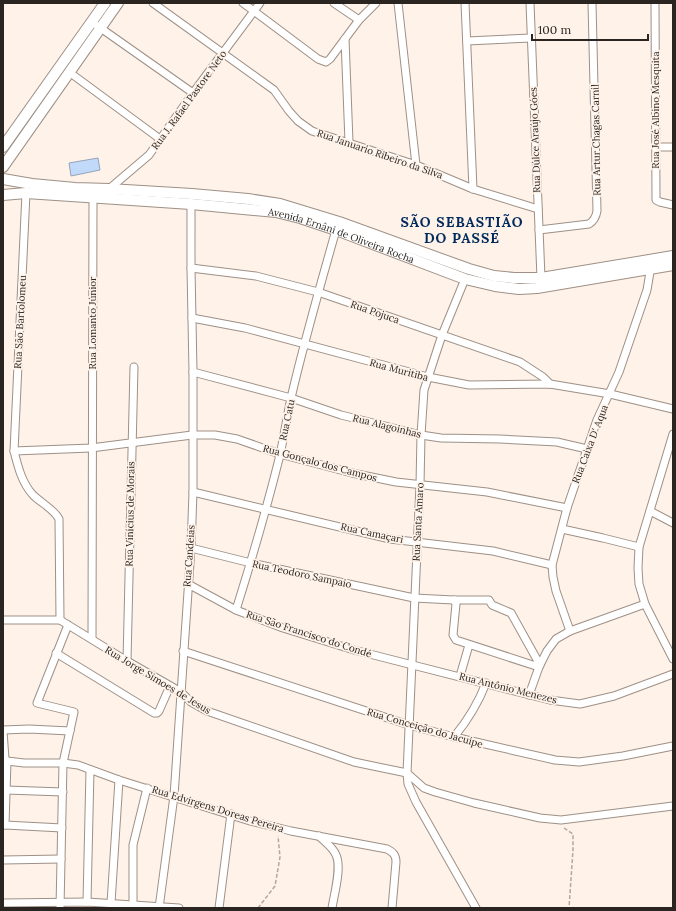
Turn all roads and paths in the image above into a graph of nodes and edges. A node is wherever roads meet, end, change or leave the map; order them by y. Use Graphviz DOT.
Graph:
graph roads {
  1 [pos="105,3"];
  2 [pos="118,3"];
  3 [pos="153,3"];
  4 [pos="243,3"];
  5 [pos="260,3"];
  6 [pos="334,3"];
  7 [pos="376,3"];
  8 [pos="398,3"];
  9 [pos="465,3"];
  10 [pos="530,3"];
  11 [pos="592,3"];
  12 [pos="655,3"];
  13 [pos="254,11"];
  14 [pos="359,20"];
  15 [pos="92,22"];
  16 [pos="100,28"];
  17 [pos="531,38"];
  18 [pos="345,39"];
  19 [pos="467,41"];
  20 [pos="223,53"];
  21 [pos="69,72"];
  22 [pos="193,93"];
  23 [pos="160,138"];
  24 [pos="349,142"];
  25 [pos="3,147"];
  26 [pos="656,147"];
  27 [pos="673,147"];
  28 [pos="416,165"];
  29 [pos="3,166"];
  30 [pos="3,179"];
  31 [pos="109,189"];
  32 [pos="473,189"];
  33 [pos="26,193"];
  34 [pos="3,195"];
  35 [pos="93,197"];
  36 [pos="191,204"];
  37 [pos="673,205"];
  38 [pos="538,209"];
  39 [pos="336,230"];
  40 [pos="539,230"];
  41 [pos="673,256"];
  42 [pos="651,264"];
  43 [pos="673,265"];
  44 [pos="191,268"];
  45 [pos="541,278"];
  46 [pos="465,279"];
  47 [pos="318,292"];
  48 [pos="192,318"];
  49 [pos="442,335"];
  50 [pos="305,344"];
  51 [pos="134,367"];
  52 [pos="193,372"];
  53 [pos="428,378"];
  54 [pos="550,384"];
  55 [pos="610,394"];
  56 [pos="291,398"];
  57 [pos="673,409"];
  58 [pos="673,434"];
  59 [pos="192,435"];
  60 [pos="421,435"];
  61 [pos="132,442"];
  62 [pos="91,448"];
  63 [pos="587,449"];
  64 [pos="14,451"];
  65 [pos="280,454"];
  66 [pos="420,485"];
  67 [pos="193,492"];
  68 [pos="567,508"];
  69 [pos="265,510"];
  70 [pos="650,511"];
  71 [pos="673,523"];
  72 [pos="562,529"];
  73 [pos="418,542"];
  74 [pos="639,547"];
  75 [pos="191,548"];
  76 [pos="251,563"];
  77 [pos="552,565"];
  78 [pos="188,584"];
  79 [pos="414,598"];
  80 [pos="454,600"];
  81 [pos="645,604"];
  82 [pos="236,610"];
  83 [pos="3,620"];
  84 [pos="60,620"];
  85 [pos="68,625"];
  86 [pos="570,631"];
  87 [pos="92,639"];
  88 [pos="469,645"];
  89 [pos="183,651"];
  90 [pos="56,653"];
  91 [pos="673,659"];
  92 [pos="127,661"];
  93 [pos="412,664"];
  94 [pos="539,666"];
  95 [pos="673,674"];
  96 [pos="460,676"];
  97 [pos="486,683"];
  98 [pos="170,686"];
  99 [pos="181,692"];
  100 [pos="530,695"];
  101 [pos="409,725"];
  102 [pos="3,731"];
  103 [pos="70,731"];
  104 [pos="454,737"];
  105 [pos="673,746"];
  106 [pos="7,761"];
  107 [pos="63,763"];
  108 [pos="90,770"];
  109 [pos="407,773"];
  110 [pos="119,780"];
  111 [pos="147,788"];
  112 [pos="6,790"];
  113 [pos="63,792"];
  114 [pos="174,796"];
  115 [pos="673,806"];
  116 [pos="231,814"];
  117 [pos="553,819"];
  118 [pos="4,825"];
  119 [pos="62,828"];
  120 [pos="279,828"];
  121 [pos="319,836"];
  122 [pos="61,859"];
  123 [pos="3,860"];
  124 [pos="87,902"];
  125 [pos="3,903"];
  126 [pos="111,903"];
  127 [pos="60,905"];
  128 [pos="133,905"];
  129 [pos="159,907"];
  130 [pos="179,908"];
  131 [pos="219,908"];
  132 [pos="258,908"];
  133 [pos="332,908"];
  134 [pos="392,908"];
  135 [pos="476,908"];
  136 [pos="569,908"];
  1 -- 15 [label="main road"];
  2 -- 16 [label="main road"];
  3 -- 20 [label="street, Rua Januario Ribeiro da Silva"];
  4 -- 13 [label="street"];
  5 -- 13 [label="street, Rua J. Rafael Pastore Neto"];
  6 -- 14 [label="street"];
  7 -- 14 [label="street"];
  8 -- 28 [label="street"];
  9 -- 19 [label="street"];
  10 -- 17 [label="street, Rua Dúlce Araújo Góes"];
  11 -- 40 [label="street, Rua Artur Chagas Carnil"];
  12 -- 26 [label="street, Rua José Albino Mesquita"];
  13 -- 18 [label="street"];
  13 -- 20 [label="street, Rua J. Rafael Pastore Neto"];
  14 -- 18 [label="street"];
  15 -- 16 [label="street"];
  15 -- 25 [label="main road"];
  16 -- 21 [label="main road"];
  16 -- 22 [label="street"];
  17 -- 19 [label="street"];
  17 -- 38 [label="street, Rua Dúlce Araújo Góes"];
  18 -- 24 [label="street"];
  19 -- 32 [label="street"];
  20 -- 22 [label="street, Rua J. Rafael Pastore Neto"];
  20 -- 24 [label="street, Rua Januario Ribeiro da Silva"];
  21 -- 23 [label="street"];
  21 -- 29 [label="main road"];
  22 -- 23 [label="street, Rua J. Rafael Pastore Neto"];
  23 -- 31 [label="street, Rua J. Rafael Pastore Neto"];
  24 -- 28 [label="street, Rua Januario Ribeiro da Silva"];
  26 -- 27 [label="street"];
  26 -- 37 [label="street, Rua José Albino Mesquita"];
  28 -- 32 [label="street, Rua Januario Ribeiro da Silva"];
  30 -- 31 [label="main road, Avenida Ernâni de Oliveira Rocha"];
  31 -- 45 [label="main road, Avenida Ernâni de Oliveira Rocha"];
  32 -- 38 [label="street, Rua Januario Ribeiro da Silva"];
  33 -- 34 [label="main road, Avenida Ernâni de Oliveira Rocha"];
  33 -- 35 [label="main road, Avenida Ernâni de Oliveira Rocha"];
  33 -- 64 [label="street, Rua São Bartolomeu"];
  35 -- 36 [label="main road, Avenida Ernâni de Oliveira Rocha"];
  35 -- 62 [label="street, Rua Lomanto Júnior"];
  36 -- 39 [label="main road, Avenida Ernâni de Oliveira Rocha"];
  36 -- 44 [label="street, Rua Candeias"];
  38 -- 40 [label="street, Rua Dúlce Araújo Góes"];
  39 -- 46 [label="main road, Avenida Ernâni de Oliveira Rocha"];
  39 -- 47 [label="street, Rua Catu"];
  40 -- 45 [label="street, Rua Dúlce Araújo Góes"];
  41 -- 42 [label="main road, Avenida Ernâni de Oliveira Rocha"];
  42 -- 43 [label="main road, Avenida Ernâni de Oliveira Rocha"];
  42 -- 45 [label="main road, Avenida Ernâni de Oliveira Rocha"];
  42 -- 46 [label="main road, Avenida Ernâni de Oliveira Rocha"];
  42 -- 55 [label="street, Rua Caixa D' Aqua"];
  44 -- 47 [label="street, Rua Pojuca"];
  44 -- 48 [label="street, Rua Candeias"];
  46 -- 49 [label="street, Rua Santa Amaro"];
  47 -- 49 [label="street, Rua Pojuca"];
  47 -- 50 [label="street, Rua Catu"];
  48 -- 50 [label="street, Rua Muritiba"];
  48 -- 52 [label="street, Rua Candeias"];
  49 -- 53 [label="street, Rua Santa Amaro"];
  49 -- 54 [label="street, Rua Pojuca"];
  50 -- 53 [label="street, Rua Muritiba"];
  50 -- 56 [label="street, Rua Catu"];
  51 -- 61 [label="street, Rua Vinícius de Morais"];
  52 -- 56 [label="street, Rua Alagoinhas"];
  52 -- 59 [label="street, Rua Candeias"];
  53 -- 54 [label="street, Rua Muritiba"];
  53 -- 60 [label="street, Rua Santa Amaro"];
  54 -- 55 [label="street, Rua Muritiba"];
  55 -- 57 [label="street, Rua Muritiba"];
  55 -- 63 [label="street, Rua Caixa D' Aqua"];
  56 -- 60 [label="street, Rua Alagoinhas"];
  56 -- 65 [label="street, Rua Catu"];
  58 -- 70 [label="street"];
  59 -- 61 [label="street, Rua Gonçalo dos Campos"];
  59 -- 65 [label="street, Rua Gonçalo dos Campos"];
  59 -- 67 [label="street, Rua Candeias"];
  60 -- 63 [label="street, Rua Alagoinhas"];
  60 -- 66 [label="street, Rua Santa Amaro"];
  61 -- 62 [label="street, Rua Gonçalo dos Campos"];
  61 -- 92 [label="street, Rua Vinícius de Morais"];
  62 -- 64 [label="street, Rua Gonçalo dos Campos"];
  62 -- 87 [label="street, Rua Lomanto Júnior"];
  63 -- 68 [label="street, Rua Caixa D' Aqua"];
  64 -- 84 [label="street, Rua São Bartolomeu"];
  65 -- 66 [label="street, Rua Gonçalo dos Campos"];
  65 -- 69 [label="street, Rua Catu"];
  66 -- 68 [label="street, Rua Gonçalo dos Campos"];
  66 -- 73 [label="street, Rua Santa Amaro"];
  67 -- 69 [label="street, Rua Camaçari"];
  67 -- 75 [label="street, Rua Candeias"];
  68 -- 72 [label="street, Rua Caixa D' Aqua"];
  69 -- 73 [label="street, Rua Camaçari"];
  69 -- 76 [label="street, Rua Catu"];
  70 -- 71 [label="street"];
  70 -- 74 [label="street"];
  72 -- 74 [label="street"];
  72 -- 77 [label="street, Rua Caixa D' Aqua"];
  73 -- 77 [label="street, Rua Camaçari"];
  73 -- 79 [label="street, Rua Santa Amaro"];
  74 -- 81 [label="street"];
  75 -- 76 [label="street, Rua Teodoro Sampaio"];
  75 -- 78 [label="street, Rua Candeias"];
  76 -- 79 [label="street, Rua Teodoro Sampaio"];
  76 -- 82 [label="street, Rua Catu"];
  77 -- 86 [label="street, Rua Caixa D' Aqua"];
  78 -- 82 [label="street, Rua São Francisco do Condé"];
  78 -- 89 [label="street, Rua Candeias"];
  79 -- 80 [label="street, Rua Teodoro Sampaio"];
  79 -- 93 [label="street, Rua Santa Amaro"];
  80 -- 88 [label="street"];
  80 -- 94 [label="street, Rua Teodoro Sampaio"];
  81 -- 86 [label="street"];
  81 -- 91 [label="street"];
  82 -- 93 [label="street, Rua São Francisco do Condé"];
  83 -- 84 [label="street"];
  84 -- 85 [label="street, Rua Jorge Simoes de Jesus"];
  85 -- 87 [label="street, Rua Jorge Simoes de Jesus"];
  85 -- 90 [label="street"];
  86 -- 94 [label="street"];
  87 -- 92 [label="street, Rua Jorge Simoes de Jesus"];
  88 -- 94 [label="street"];
  88 -- 96 [label="street"];
  89 -- 99 [label="street, Rua Candeias"];
  89 -- 101 [label="street, Rua Conceição do Jacuípe"];
  90 -- 98 [label="street"];
  90 -- 103 [label="street"];
  92 -- 98 [label="street, Rua Jorge Simoes de Jesus"];
  93 -- 96 [label="street, Rua Antônio Menezes"];
  93 -- 101 [label="street, Rua Santa Amaro"];
  94 -- 100 [label="street"];
  95 -- 100 [label="street, Rua Antônio Menezes"];
  96 -- 97 [label="street, Rua Antônio Menezes"];
  97 -- 100 [label="street, Rua Antônio Menezes"];
  97 -- 104 [label="street"];
  98 -- 99 [label="street, Rua Jorge Simoes de Jesus"];
  99 -- 109 [label="street, Rua Jorge Simoes de Jesus"];
  99 -- 114 [label="street, Rua Candeias"];
  101 -- 104 [label="street, Rua Conceição do Jacuípe"];
  101 -- 109 [label="street, Rua Santa Amaro"];
  102 -- 103 [label="street"];
  102 -- 106 [label="street"];
  103 -- 107 [label="street"];
  104 -- 105 [label="street, Rua Conceição do Jacuípe"];
  106 -- 107 [label="street, Rua Edvirgens Doreas Pereira"];
  106 -- 112 [label="street"];
  107 -- 108 [label="street, Rua Edvirgens Doreas Pereira"];
  107 -- 113 [label="street"];
  108 -- 110 [label="street, Rua Edvirgens Doreas Pereira"];
  108 -- 124 [label="street"];
  109 -- 117 [label="street"];
  109 -- 135 [label="street, Rua Santa Amaro"];
  110 -- 111 [label="street, Rua Edvirgens Doreas Pereira"];
  110 -- 126 [label="street"];
  111 -- 114 [label="street, Rua Edvirgens Doreas Pereira"];
  111 -- 128 [label="street"];
  112 -- 113 [label="street"];
  112 -- 118 [label="street"];
  113 -- 119 [label="street"];
  114 -- 116 [label="street, Rua Edvirgens Doreas Pereira"];
  114 -- 129 [label="street, Rua Candeias"];
  115 -- 117 [label="street"];
  116 -- 120 [label="street, Rua Edvirgens Doreas Pereira"];
  116 -- 131 [label="street"];
  117 -- 136 [label="path"];
  118 -- 119 [label="street"];
  119 -- 122 [label="street"];
  120 -- 121 [label="street, Rua Edvirgens Doreas Pereira"];
  120 -- 132 [label="path"];
  121 -- 133 [label="street"];
  121 -- 134 [label="street, Rua Edvirgens Doreas Pereira"];
  122 -- 123 [label="street"];
  122 -- 127 [label="street"];
  124 -- 126 [label="street"];
  124 -- 127 [label="street"];
  125 -- 127 [label="street"];
  126 -- 128 [label="street"];
  128 -- 129 [label="street"];
  129 -- 130 [label="street"];
}
